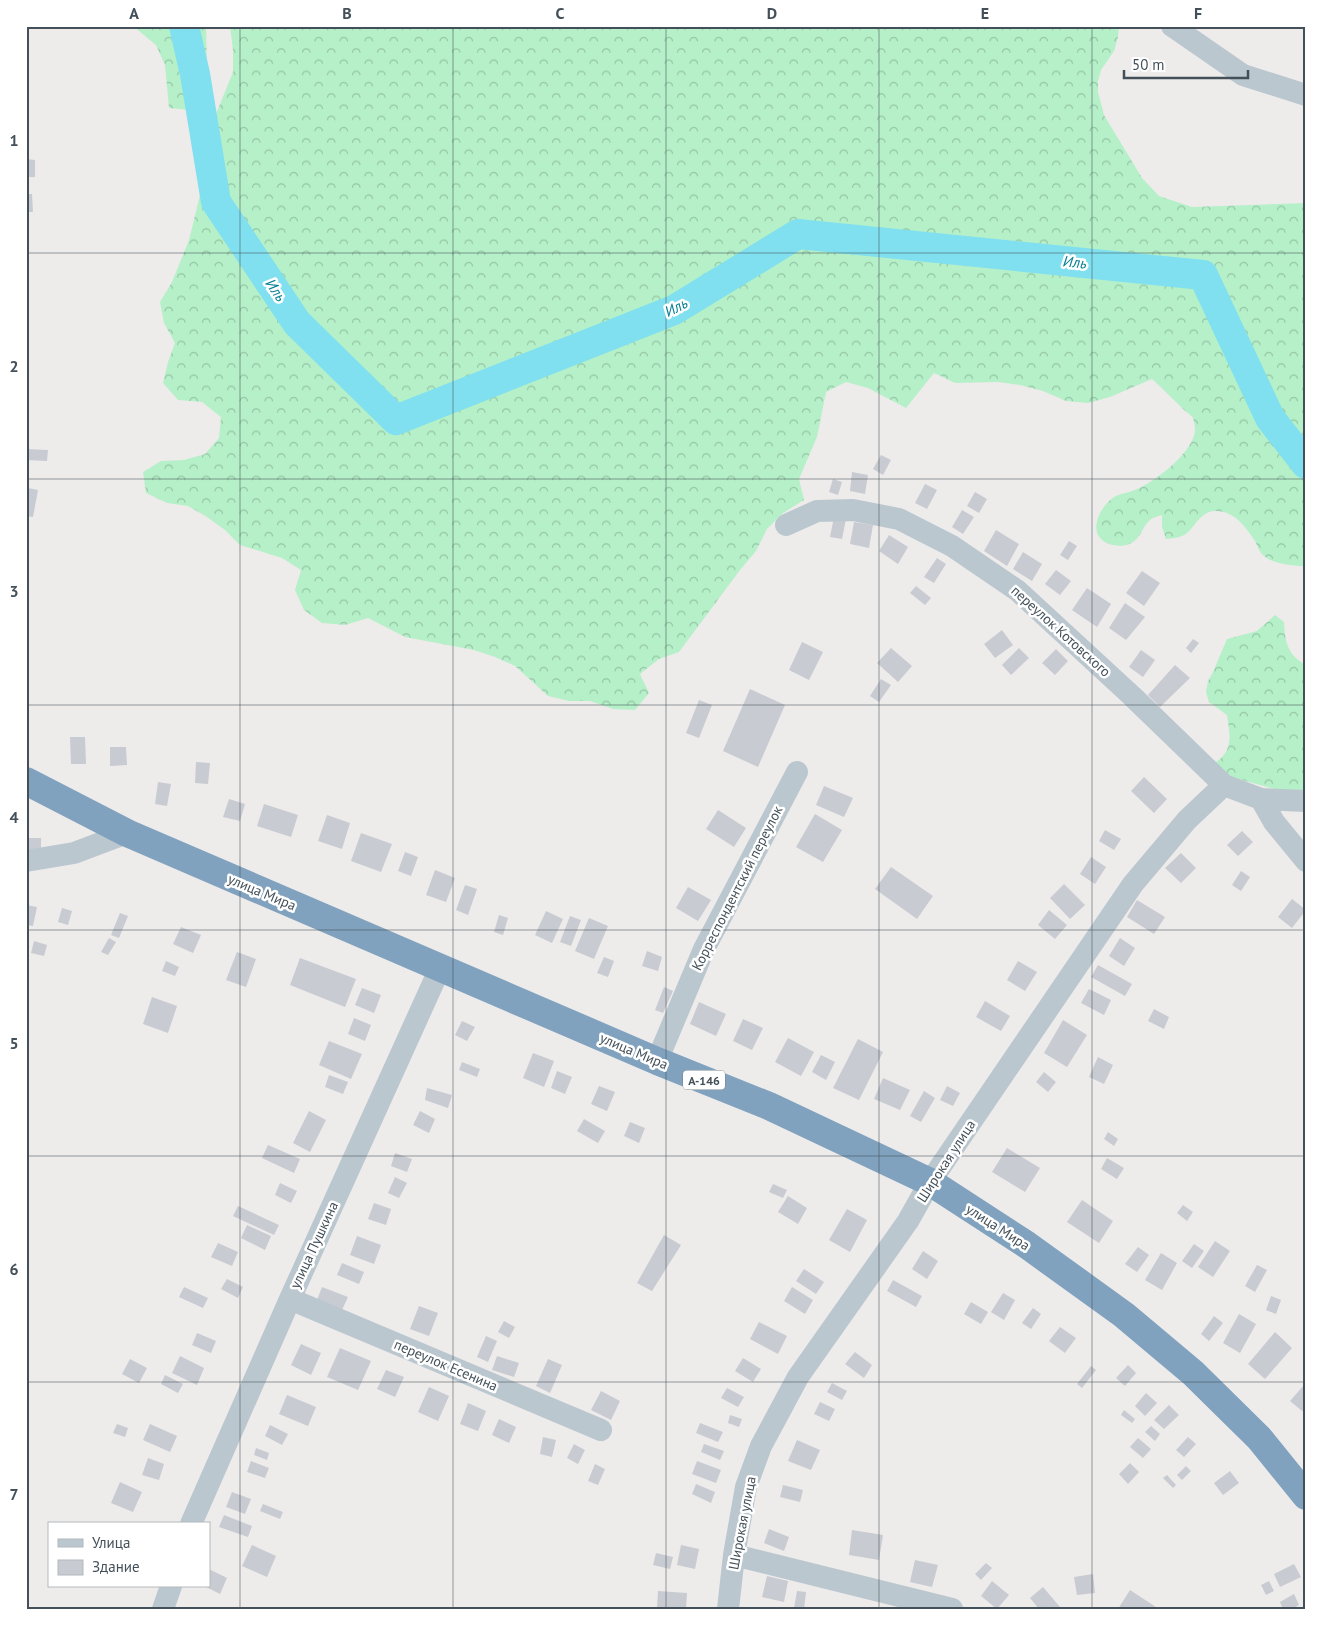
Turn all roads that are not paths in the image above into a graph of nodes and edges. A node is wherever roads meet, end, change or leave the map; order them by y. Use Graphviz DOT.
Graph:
graph roads {
  1 [pos="1172,26"];
  2 [pos="1306,95"];
  3 [pos="786,525"];
  4 [pos="797,772"];
  5 [pos="26,781"];
  6 [pos="1224,785"];
  7 [pos="1261,798"];
  8 [pos="1306,801"];
  9 [pos="127,833"];
  10 [pos="26,861"];
  11 [pos="1306,861"];
  12 [pos="440,968"];
  13 [pos="657,1061"];
  14 [pos="930,1182"];
  15 [pos="290,1299"];
  16 [pos="602,1430"];
  17 [pos="1306,1496"];
  18 [pos="192,1522"];
  19 [pos="734,1555"];
  20 [pos="169,1588"];
  21 [pos="164,1609"];
  22 [pos="728,1609"];
  23 [pos="952,1609"];
  1 -- 2 [label="street"];
  3 -- 6 [label="street, переулок Котовского"];
  4 -- 13 [label="street, Корреспондентский переулок"];
  5 -- 9 [label="highway, улица Мира / А-146"];
  6 -- 7 [label="street"];
  6 -- 14 [label="street, Широкая улица"];
  7 -- 8 [label="street"];
  7 -- 11 [label="street"];
  9 -- 10 [label="street"];
  9 -- 12 [label="highway, улица Мира / А-146"];
  12 -- 13 [label="highway, улица Мира / А-146"];
  12 -- 15 [label="street, улица Пушкина"];
  13 -- 14 [label="highway, улица Мира / А-146"];
  14 -- 17 [label="highway, улица Мира / А-146"];
  14 -- 19 [label="street, Широкая улица"];
  15 -- 16 [label="street, переулок Есенина"];
  15 -- 18 [label="street, улица Пушкина"];
  19 -- 22 [label="street, Широкая улица"];
  19 -- 23 [label="street"];
  20 -- 21 [label="street"];
}
